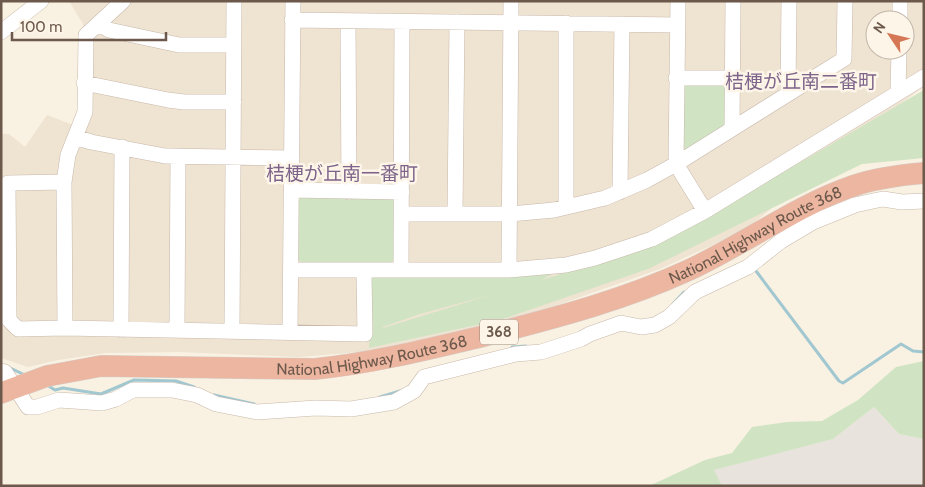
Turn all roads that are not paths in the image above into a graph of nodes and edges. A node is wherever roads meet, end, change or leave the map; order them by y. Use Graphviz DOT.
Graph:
graph roads {
  1 [pos="41,1"];
  2 [pos="123,1"];
  3 [pos="234,1"];
  4 [pos="292,1"];
  5 [pos="511,1"];
  6 [pos="678,1"];
  7 [pos="733,1"];
  8 [pos="789,1"];
  9 [pos="844,1"];
  10 [pos="292,20"];
  11 [pos="348,20"];
  12 [pos="402,22"];
  13 [pos="457,22"];
  14 [pos="511,23"];
  15 [pos="566,23"];
  16 [pos="98,24"];
  17 [pos="622,24"];
  18 [pos="677,24"];
  19 [pos="1,32"];
  20 [pos="234,45"];
  21 [pos="899,60"];
  22 [pos="924,77"];
  23 [pos="676,78"];
  24 [pos="733,78"];
  25 [pos="84,83"];
  26 [pos="898,92"];
  27 [pos="788,94"];
  28 [pos="234,102"];
  29 [pos="732,128"];
  30 [pos="75,137"];
  31 [pos="122,147"];
  32 [pos="178,157"];
  33 [pos="234,158"];
  34 [pos="292,158"];
  35 [pos="676,164"];
  36 [pos="924,173"];
  37 [pos="64,182"];
  38 [pos="292,190"];
  39 [pos="349,192"];
  40 [pos="402,192"];
  41 [pos="620,192"];
  42 [pos="924,201"];
  43 [pos="566,207"];
  44 [pos="705,211"];
  45 [pos="402,214"];
  46 [pos="455,214"];
  47 [pos="510,214"];
  48 [pos="292,270"];
  49 [pos="364,270"];
  50 [pos="401,270"];
  51 [pos="509,270"];
  52 [pos="65,328"];
  53 [pos="121,330"];
  54 [pos="177,330"];
  55 [pos="232,332"];
  56 [pos="290,332"];
  57 [pos="1,371"];
  58 [pos="13,389"];
  1 -- 19 [label="street"];
  2 -- 16 [label="street"];
  3 -- 20 [label="street"];
  4 -- 10 [label="street"];
  5 -- 14 [label="street"];
  6 -- 18 [label="street"];
  7 -- 24 [label="street"];
  8 -- 27 [label="street"];
  9 -- 27 [label="street"];
  10 -- 11 [label="street"];
  10 -- 34 [label="street"];
  11 -- 12 [label="street"];
  11 -- 39 [label="street"];
  12 -- 13 [label="street"];
  12 -- 40 [label="street"];
  13 -- 14 [label="street"];
  13 -- 46 [label="street"];
  14 -- 15 [label="street"];
  14 -- 47 [label="street"];
  15 -- 17 [label="street"];
  15 -- 43 [label="street"];
  16 -- 20 [label="street"];
  16 -- 25 [label="street"];
  17 -- 18 [label="street"];
  17 -- 41 [label="street"];
  18 -- 23 [label="street"];
  20 -- 28 [label="street"];
  21 -- 26 [label="street"];
  22 -- 26 [label="street"];
  23 -- 24 [label="street"];
  23 -- 35 [label="street"];
  24 -- 29 [label="street"];
  25 -- 28 [label="street"];
  25 -- 30 [label="street"];
  26 -- 44 [label="street"];
  27 -- 29 [label="street"];
  28 -- 33 [label="street"];
  29 -- 35 [label="street"];
  30 -- 31 [label="street"];
  30 -- 37 [label="street"];
  31 -- 32 [label="street"];
  31 -- 53 [label="street"];
  32 -- 33 [label="street"];
  32 -- 54 [label="street"];
  33 -- 34 [label="street"];
  33 -- 55 [label="street"];
  34 -- 38 [label="street"];
  35 -- 41 [label="street"];
  35 -- 44 [label="street"];
  36 -- 58 [label="highway, National Highway Route 368 / 368"];
  37 -- 52 [label="street"];
  37 -- 52 [label="street"];
  38 -- 39 [label="street"];
  38 -- 48 [label="street"];
  39 -- 40 [label="street"];
  40 -- 45 [label="street"];
  41 -- 43 [label="street"];
  42 -- 58 [label="street"];
  43 -- 47 [label="street"];
  44 -- 51 [label="street"];
  45 -- 46 [label="street"];
  45 -- 50 [label="street"];
  46 -- 47 [label="street"];
  47 -- 51 [label="street"];
  48 -- 49 [label="street"];
  48 -- 56 [label="street"];
  49 -- 50 [label="street"];
  49 -- 56 [label="street"];
  50 -- 51 [label="street"];
  52 -- 53 [label="street"];
  53 -- 54 [label="street"];
  54 -- 55 [label="street"];
  55 -- 56 [label="street"];
  57 -- 58 [label="street"];
}
